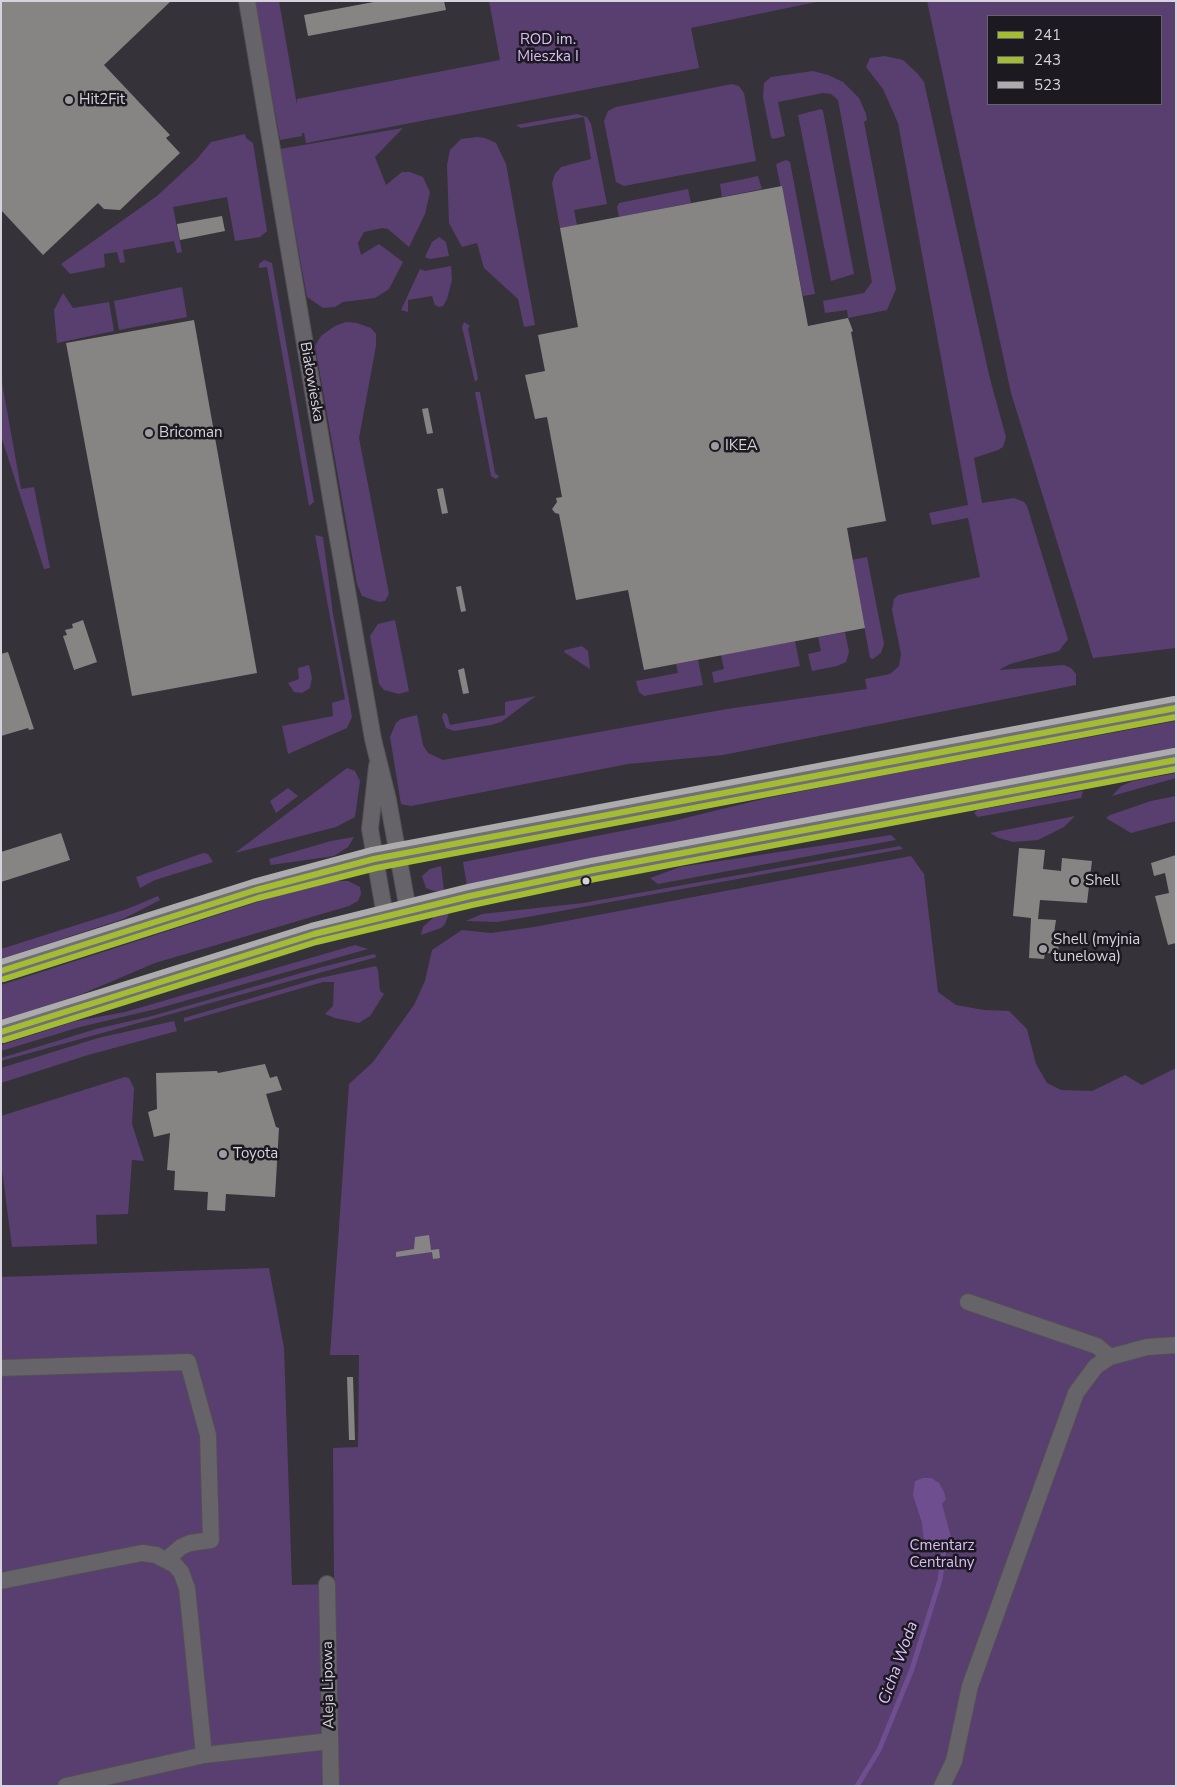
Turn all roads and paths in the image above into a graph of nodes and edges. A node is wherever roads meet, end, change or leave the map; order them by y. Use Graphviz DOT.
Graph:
graph roads {
  1 [pos="247,1"];
  2 [pos="1176,708"];
  3 [pos="1176,760"];
  4 [pos="378,762"];
  5 [pos="398,854"];
  6 [pos="374,859"];
  7 [pos="408,910"];
  8 [pos="385,916"];
  9 [pos="1,971"];
  10 [pos="1,1032"];
  11 [pos="968,1302"];
  12 [pos="1176,1345"];
  13 [pos="1110,1357"];
  14 [pos="1,1368"];
  15 [pos="166,1560"];
  16 [pos="1,1581"];
  17 [pos="327,1584"];
  18 [pos="330,1741"];
  19 [pos="204,1755"];
  20 [pos="66,1786"];
  21 [pos="331,1786"];
  22 [pos="942,1786"];
  1 -- 4 [label="street, Białowieska"];
  2 -- 5 [label="main road"];
  3 -- 7 [label="main road"];
  4 -- 5 [label="street, Białowieska"];
  4 -- 6 [label="street, Białowieska"];
  5 -- 6 [label="main road"];
  5 -- 7 [label="street, Białowieska"];
  6 -- 8 [label="street, Białowieska"];
  6 -- 9 [label="main road"];
  7 -- 8 [label="main road"];
  8 -- 10 [label="main road"];
  11 -- 13 [label="street"];
  12 -- 13 [label="street"];
  13 -- 22 [label="street"];
  14 -- 15 [label="street"];
  15 -- 16 [label="street"];
  15 -- 19 [label="street"];
  17 -- 18 [label="street, Aleja Lipowa"];
  18 -- 19 [label="street"];
  18 -- 21 [label="street, Aleja Lipowa"];
  19 -- 20 [label="street"];
}
